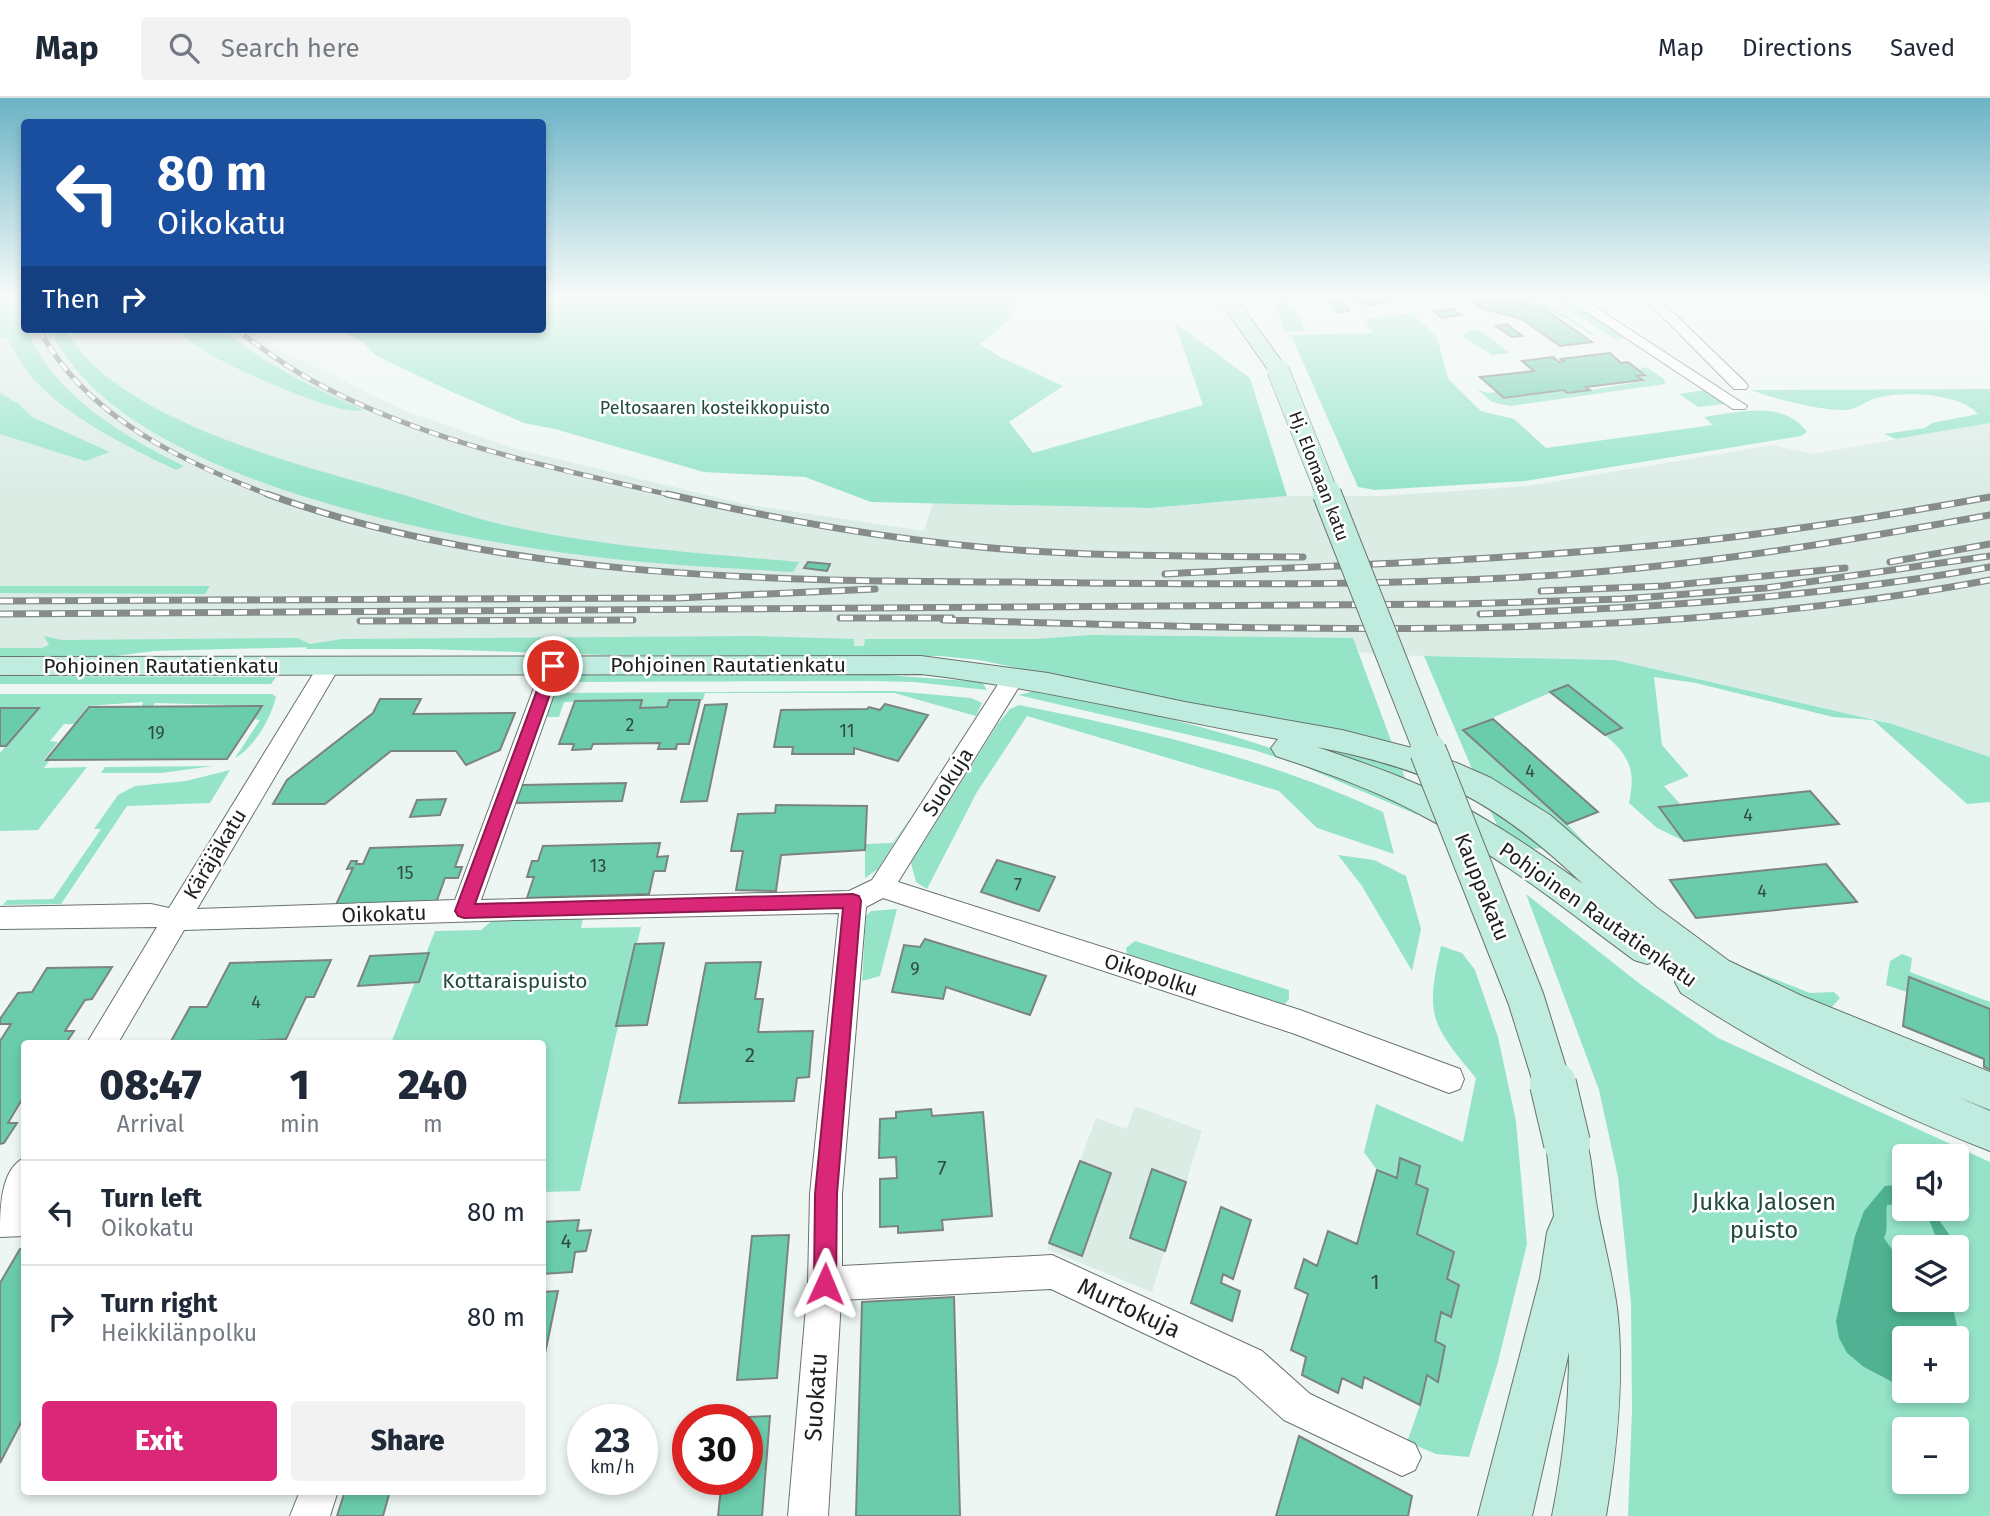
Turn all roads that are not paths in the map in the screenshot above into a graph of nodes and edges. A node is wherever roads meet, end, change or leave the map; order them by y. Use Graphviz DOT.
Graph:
graph roads {
  1 [pos="1273,363"];
  2 [pos="1276,363"];
  3 [pos="1674,363"];
  4 [pos="1717,363"];
  5 [pos="1278,370"];
  6 [pos="1740,386"];
  7 [pos="1739,406"];
  8 [pos="1360,581"];
  9 [pos="0,666"];
  10 [pos="329,666"];
  11 [pos="553,666"];
  12 [pos="1014,677"];
  13 [pos="1199,716"];
  14 [pos="867,894"];
  15 [pos="464,911"];
  16 [pos="0,918"];
  17 [pos="175,920"];
  18 [pos="104,1040"];
  19 [pos="1449,1079"];
  20 [pos="1990,1091"];
  21 [pos="1990,1131"];
  22 [pos="21,1178"];
  23 [pos="1574,1202"];
  24 [pos="0,1214"];
  25 [pos="21,1220"];
  26 [pos="0,1221"];
  27 [pos="825,1284"];
  28 [pos="1402,1457"];
  29 [pos="318,1495"];
  30 [pos="310,1516"];
  31 [pos="808,1516"];
  32 [pos="1505,1516"];
  33 [pos="1578,1516"];
  1 -- 5 [label="street, Hj. Elomaan katu"];
  2 -- 5 [label="street, Hj. Elomaan katu"];
  3 -- 7 [label="street"];
  4 -- 6 [label="street"];
  5 -- 8 [label="street, Hj. Elomaan katu, bridge"];
  8 -- 23 [label="street, Kauppakatu, bridge"];
  9 -- 10 [label="street, Pohjoinen Rautatienkatu"];
  10 -- 11 [label="street, Pohjoinen Rautatienkatu"];
  10 -- 17 [label="street, Käräjäkatu"];
  11 -- 12 [label="street, Pohjoinen Rautatienkatu"];
  11 -- 15 [label="street"];
  12 -- 13 [label="street, Pohjoinen Rautatienkatu"];
  12 -- 14 [label="street, Suokuja"];
  13 -- 20 [label="street, Pohjoinen Rautatienkatu"];
  13 -- 21 [label="street, Pohjoinen Rautatienkatu"];
  14 -- 15 [label="street, Oikokatu"];
  14 -- 19 [label="street, Oikopolku"];
  14 -- 27 [label="street, Suokatu"];
  15 -- 17 [label="street, Oikokatu"];
  16 -- 17 [label="street, Oikokatu"];
  17 -- 18 [label="street, Käräjäkatu"];
  22 -- 24 [label="street"];
  23 -- 32 [label="street, Kauppakatu"];
  23 -- 33 [label="street, Kauppakatu"];
  25 -- 26 [label="street"];
  27 -- 28 [label="street, Murtokuja"];
  27 -- 31 [label="street, Suokatu"];
  29 -- 30 [label="street"];
}
